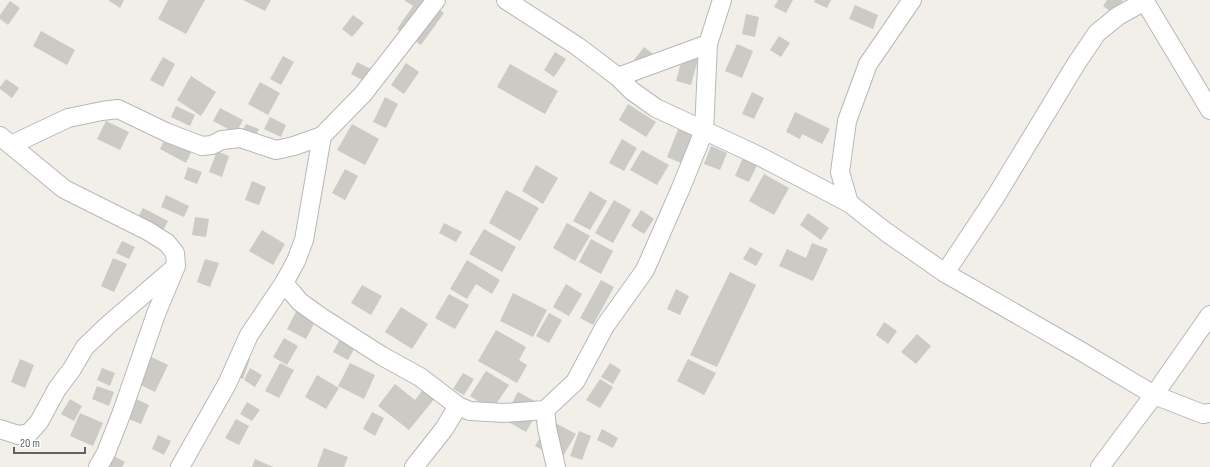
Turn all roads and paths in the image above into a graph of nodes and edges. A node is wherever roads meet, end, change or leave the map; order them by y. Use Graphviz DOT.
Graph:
graph roads {
  1 [pos="436,0"];
  2 [pos="506,0"];
  3 [pos="722,0"];
  4 [pos="911,0"];
  5 [pos="1145,1"];
  6 [pos="708,44"];
  7 [pos="618,77"];
  8 [pos="1210,110"];
  9 [pos="704,131"];
  10 [pos="322,136"];
  11 [pos="5,141"];
  12 [pos="849,203"];
  13 [pos="176,266"];
  14 [pos="945,273"];
  15 [pos="284,283"];
  16 [pos="1210,315"];
  17 [pos="1154,395"];
  18 [pos="458,406"];
  19 [pos="545,410"];
  20 [pos="1210,413"];
  21 [pos="0,429"];
  22 [pos="98,467"];
  23 [pos="180,467"];
  24 [pos="414,467"];
  25 [pos="556,467"];
  26 [pos="1100,467"];
  1 -- 10 [label="street"];
  2 -- 7 [label="street"];
  3 -- 6 [label="street"];
  4 -- 12 [label="street"];
  5 -- 8 [label="street"];
  5 -- 14 [label="street"];
  6 -- 7 [label="street"];
  6 -- 9 [label="street"];
  7 -- 9 [label="street"];
  9 -- 12 [label="street"];
  9 -- 19 [label="street"];
  10 -- 11 [label="street"];
  10 -- 15 [label="street"];
  11 -- 13 [label="street"];
  12 -- 14 [label="street"];
  13 -- 21 [label="street"];
  13 -- 22 [label="street"];
  14 -- 17 [label="street"];
  15 -- 18 [label="street"];
  15 -- 23 [label="street"];
  16 -- 17 [label="street"];
  17 -- 20 [label="street"];
  17 -- 26 [label="street"];
  18 -- 19 [label="street"];
  18 -- 24 [label="street"];
  19 -- 25 [label="street"];
}
